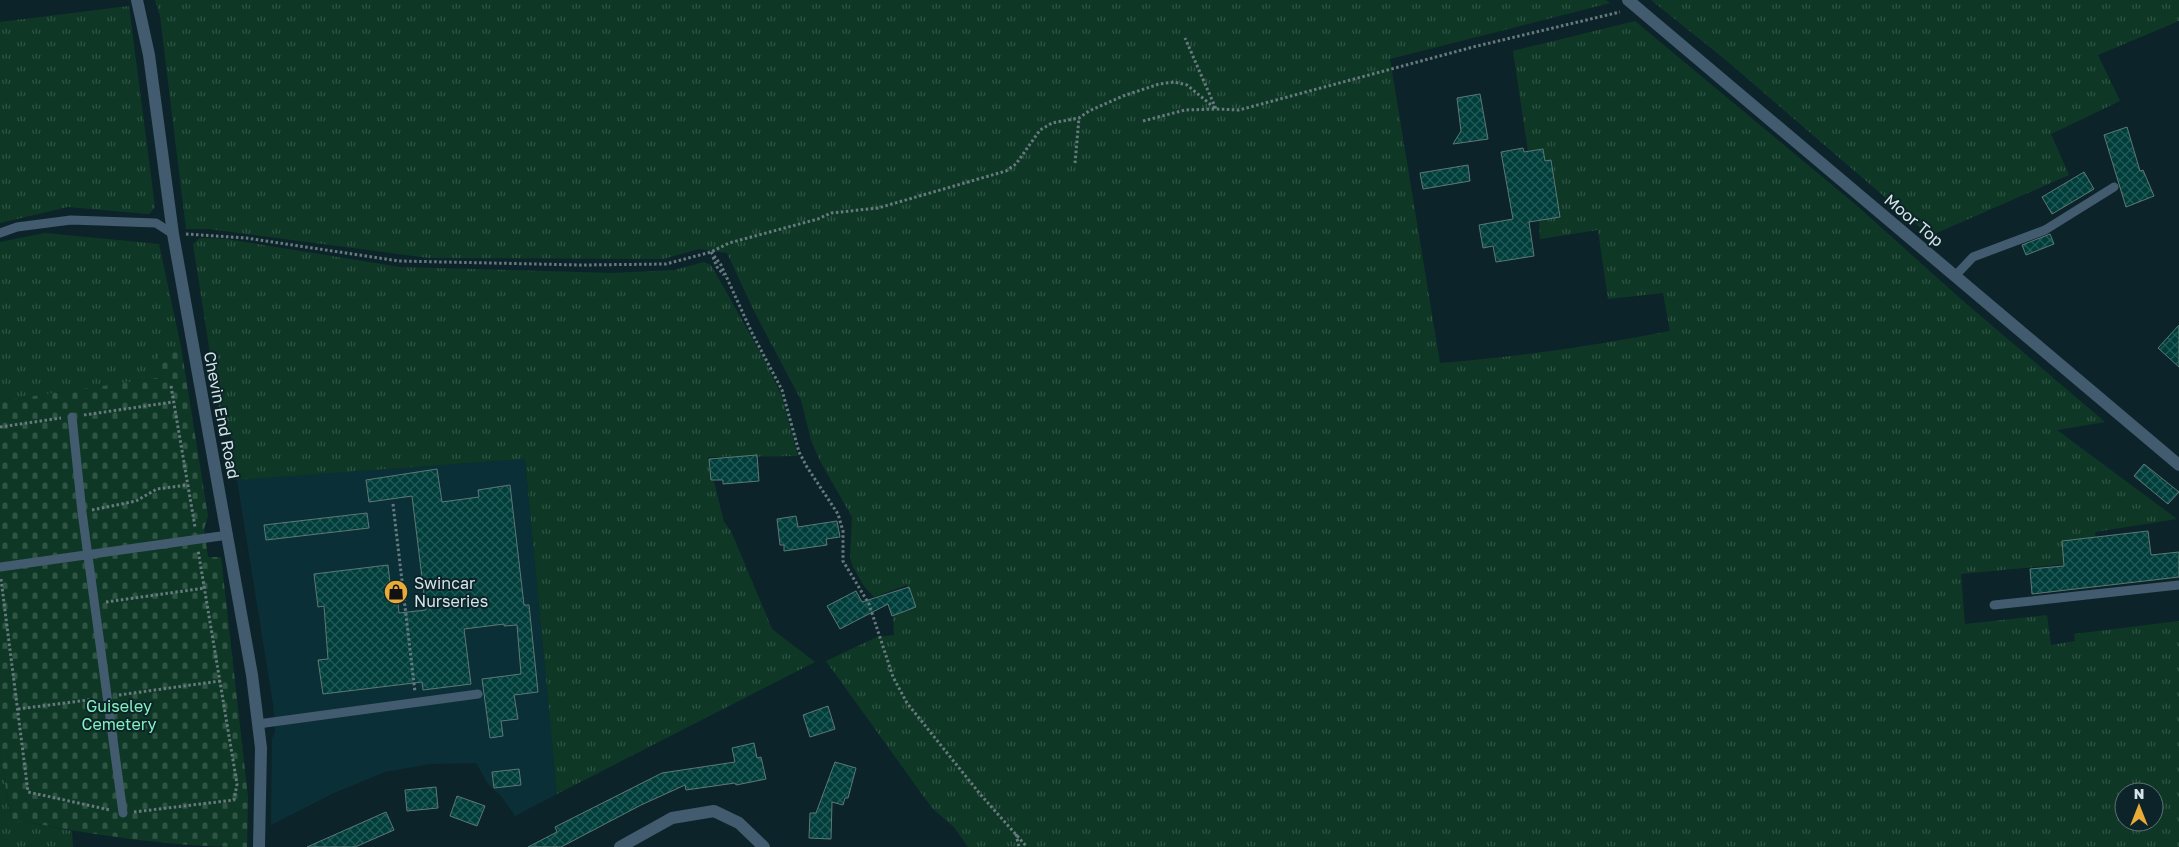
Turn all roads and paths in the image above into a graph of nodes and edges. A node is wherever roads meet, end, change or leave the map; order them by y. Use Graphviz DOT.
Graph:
graph roads {
  1 [pos="137,0"];
  2 [pos="1633,4"];
  3 [pos="1185,38"];
  4 [pos="1216,109"];
  5 [pos="1079,118"];
  6 [pos="1143,121"];
  7 [pos="1075,163"];
  8 [pos="2114,187"];
  9 [pos="0,233"];
  10 [pos="173,234"];
  11 [pos="711,252"];
  12 [pos="1955,276"];
  13 [pos="170,386"];
  14 [pos="173,402"];
  15 [pos="72,417"];
  16 [pos="0,427"];
  17 [pos="2179,465"];
  18 [pos="187,484"];
  19 [pos="393,504"];
  20 [pos="82,512"];
  21 [pos="228,536"];
  22 [pos="197,540"];
  23 [pos="88,555"];
  24 [pos="0,569"];
  25 [pos="2179,585"];
  26 [pos="205,588"];
  27 [pos="95,603"];
  28 [pos="1994,605"];
  29 [pos="478,694"];
  30 [pos="416,702"];
  31 [pos="258,724"];
  32 [pos="123,813"];
  33 [pos="1016,833"];
  34 [pos="259,842"];
  35 [pos="620,847"];
  36 [pos="764,847"];
  37 [pos="1019,847"];
  38 [pos="1027,847"];
  1 -- 10 [label="street, Chevin End Road"];
  2 -- 4 [label="path"];
  2 -- 12 [label="street, Moor Top"];
  3 -- 4 [label="path"];
  4 -- 5 [label="path"];
  4 -- 6 [label="path"];
  5 -- 7 [label="path"];
  5 -- 11 [label="path"];
  8 -- 12 [label="lane"];
  9 -- 10 [label="lane"];
  10 -- 11 [label="path"];
  10 -- 21 [label="street, Chevin End Road"];
  11 -- 33 [label="path"];
  12 -- 17 [label="street, Moor Top"];
  13 -- 18 [label="path"];
  14 -- 15 [label="path"];
  15 -- 16 [label="path"];
  15 -- 20 [label="lane"];
  18 -- 20 [label="path"];
  18 -- 22 [label="path"];
  19 -- 30 [label="path"];
  20 -- 23 [label="lane"];
  21 -- 22 [label="lane"];
  21 -- 31 [label="street, Chevin End Road"];
  22 -- 23 [label="lane"];
  22 -- 26 [label="path"];
  23 -- 24 [label="lane"];
  23 -- 27 [label="lane"];
  24 -- 32 [label="path"];
  25 -- 28 [label="lane"];
  26 -- 27 [label="path"];
  26 -- 32 [label="path"];
  27 -- 32 [label="lane"];
  29 -- 30 [label="lane"];
  30 -- 31 [label="lane"];
  31 -- 34 [label="street, Chevin End Road"];
  33 -- 37 [label="path"];
  33 -- 38 [label="path"];
  35 -- 36 [label="street"];
}
